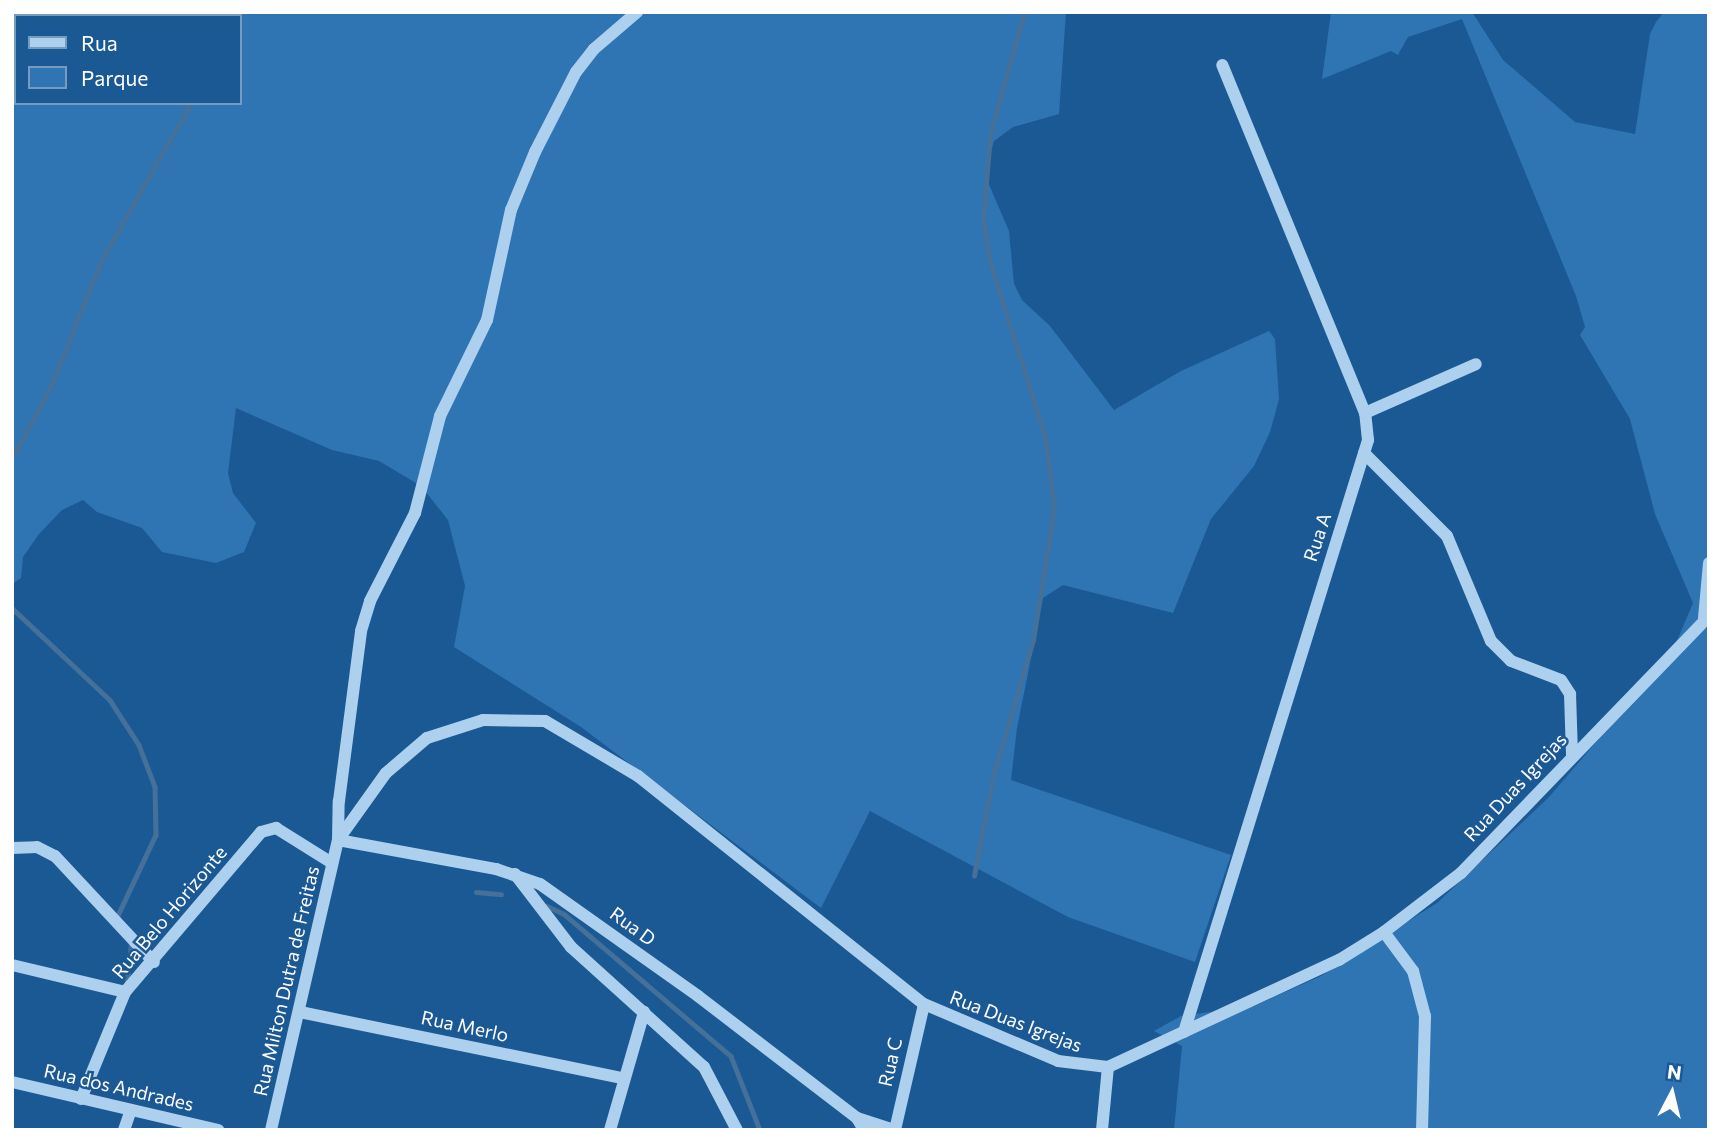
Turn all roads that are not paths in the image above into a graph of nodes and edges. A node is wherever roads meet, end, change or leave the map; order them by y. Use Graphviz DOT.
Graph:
graph roads {
  1 [pos="637,12"];
  2 [pos="1222,65"];
  3 [pos="1476,363"];
  4 [pos="1365,412"];
  5 [pos="1364,453"];
  6 [pos="1709,563"];
  7 [pos="1707,617"];
  8 [pos="1572,755"];
  9 [pos="338,840"];
  10 [pos="12,848"];
  11 [pos="332,863"];
  12 [pos="514,874"];
  13 [pos="1384,932"];
  14 [pos="154,962"];
  15 [pos="12,965"];
  16 [pos="125,992"];
  17 [pos="924,1004"];
  18 [pos="300,1012"];
  19 [pos="644,1012"];
  20 [pos="1184,1032"];
  21 [pos="1108,1068"];
  22 [pos="622,1078"];
  23 [pos="12,1082"];
  24 [pos="80,1099"];
  25 [pos="131,1110"];
  26 [pos="860,1124"];
  27 [pos="124,1130"];
  28 [pos="218,1130"];
  29 [pos="271,1130"];
  30 [pos="610,1130"];
  31 [pos="737,1130"];
  32 [pos="895,1130"];
  33 [pos="1102,1130"];
  34 [pos="1422,1130"];
  1 -- 9 [label="street"];
  2 -- 4 [label="street, Rua A"];
  3 -- 4 [label="street"];
  4 -- 5 [label="street, Rua A"];
  5 -- 8 [label="street"];
  5 -- 20 [label="street, Rua A"];
  6 -- 7 [label="street"];
  7 -- 8 [label="street, Rua Duas Igrejas"];
  8 -- 13 [label="street, Rua Duas Igrejas"];
  9 -- 11 [label="street, Rua Milton Dutra de Freitas"];
  9 -- 12 [label="street, Rua D"];
  9 -- 17 [label="street, Rua Duas Igrejas"];
  10 -- 14 [label="street"];
  11 -- 14 [label="street, Rua Belo Horizonte"];
  11 -- 18 [label="street, Rua Milton Dutra de Freitas"];
  12 -- 19 [label="street"];
  12 -- 26 [label="street, Rua D"];
  13 -- 20 [label="street, Rua Duas Igrejas"];
  13 -- 34 [label="street"];
  14 -- 16 [label="street, Rua Belo Horizonte"];
  15 -- 16 [label="street"];
  16 -- 24 [label="street, Rua Belo Horizonte"];
  17 -- 21 [label="street, Rua Duas Igrejas"];
  17 -- 32 [label="street, Rua C"];
  18 -- 22 [label="street, Rua Merlo"];
  18 -- 29 [label="street, Rua Milton Dutra de Freitas"];
  19 -- 22 [label="street"];
  19 -- 31 [label="street"];
  20 -- 21 [label="street, Rua Duas Igrejas"];
  21 -- 33 [label="street"];
  22 -- 30 [label="street"];
  23 -- 24 [label="street, Rua dos Andrades"];
  24 -- 25 [label="street, Rua dos Andrades"];
  25 -- 27 [label="street"];
  25 -- 28 [label="street, Rua dos Andrades"];
  26 -- 32 [label="street, Rua D"];
}
